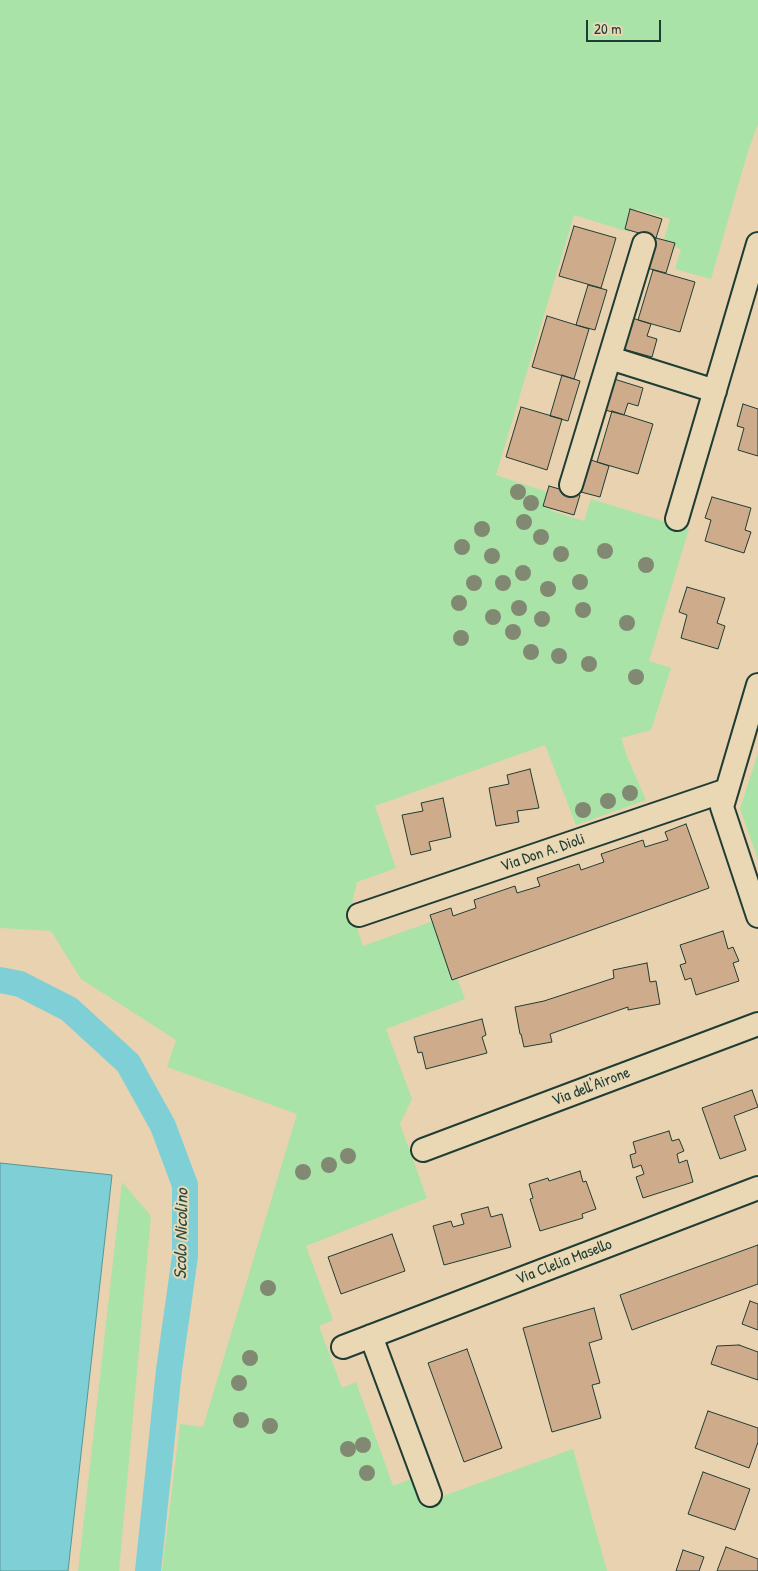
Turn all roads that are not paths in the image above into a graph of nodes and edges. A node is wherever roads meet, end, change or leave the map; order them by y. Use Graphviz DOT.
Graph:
graph roads {
  1 [pos="644,244"];
  2 [pos="756,257"];
  3 [pos="610,358"];
  4 [pos="715,391"];
  5 [pos="571,485"];
  6 [pos="677,519"];
  7 [pos="758,685"];
  8 [pos="726,790"];
  9 [pos="359,915"];
  10 [pos="758,916"];
  11 [pos="758,1024"];
  12 [pos="423,1150"];
  13 [pos="758,1188"];
  14 [pos="371,1336"];
  15 [pos="343,1346"];
  16 [pos="430,1494"];
  1 -- 3 [label="street"];
  2 -- 4 [label="street"];
  3 -- 4 [label="street"];
  3 -- 5 [label="street"];
  4 -- 6 [label="street"];
  7 -- 8 [label="street"];
  8 -- 9 [label="street, Via Don A. Dioli"];
  8 -- 10 [label="street"];
  11 -- 12 [label="street, Via dell'Airone"];
  13 -- 14 [label="street, Via Clelia Masello"];
  14 -- 15 [label="street, Via Clelia Masello"];
  14 -- 16 [label="street"];
}
